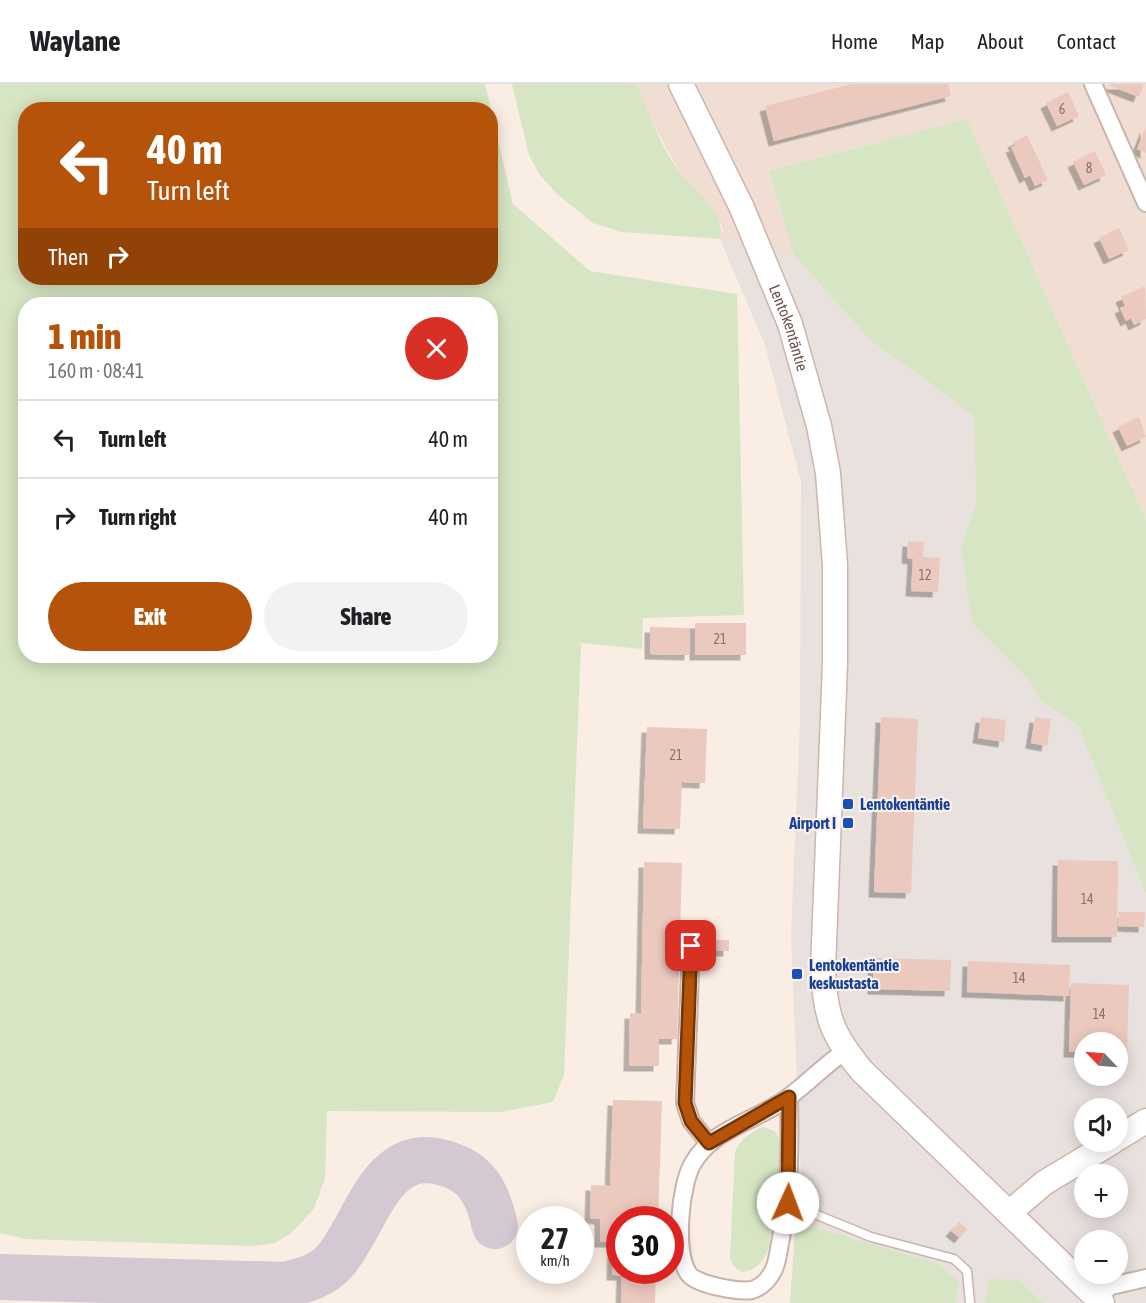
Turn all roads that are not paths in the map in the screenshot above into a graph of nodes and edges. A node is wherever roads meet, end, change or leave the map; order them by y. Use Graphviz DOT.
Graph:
graph roads {
  1 [pos="681,84"];
  2 [pos="1093,84"];
  3 [pos="1146,203"];
  4 [pos="691,946"];
  5 [pos="845,1051"];
  6 [pos="789,1097"];
  7 [pos="1146,1121"];
  8 [pos="1128,1132"];
  9 [pos="709,1143"];
  10 [pos="1095,1152"];
  11 [pos="788,1203"];
  12 [pos="1009,1213"];
  13 [pos="1146,1278"];
  14 [pos="1099,1300"];
  15 [pos="970,1303"];
  1 -- 5 [label="street, Lentokentäntie"];
  2 -- 3 [label="street"];
  4 -- 9 [label="street"];
  5 -- 6 [label="street"];
  5 -- 12 [label="street, Lentokentäntie"];
  6 -- 9 [label="street"];
  6 -- 11 [label="street"];
  7 -- 8 [label="street"];
  9 -- 11 [label="street"];
  10 -- 12 [label="street"];
  11 -- 15 [label="lane"];
  12 -- 14 [label="street, Lentokentäntie"];
  13 -- 14 [label="street"];
}
